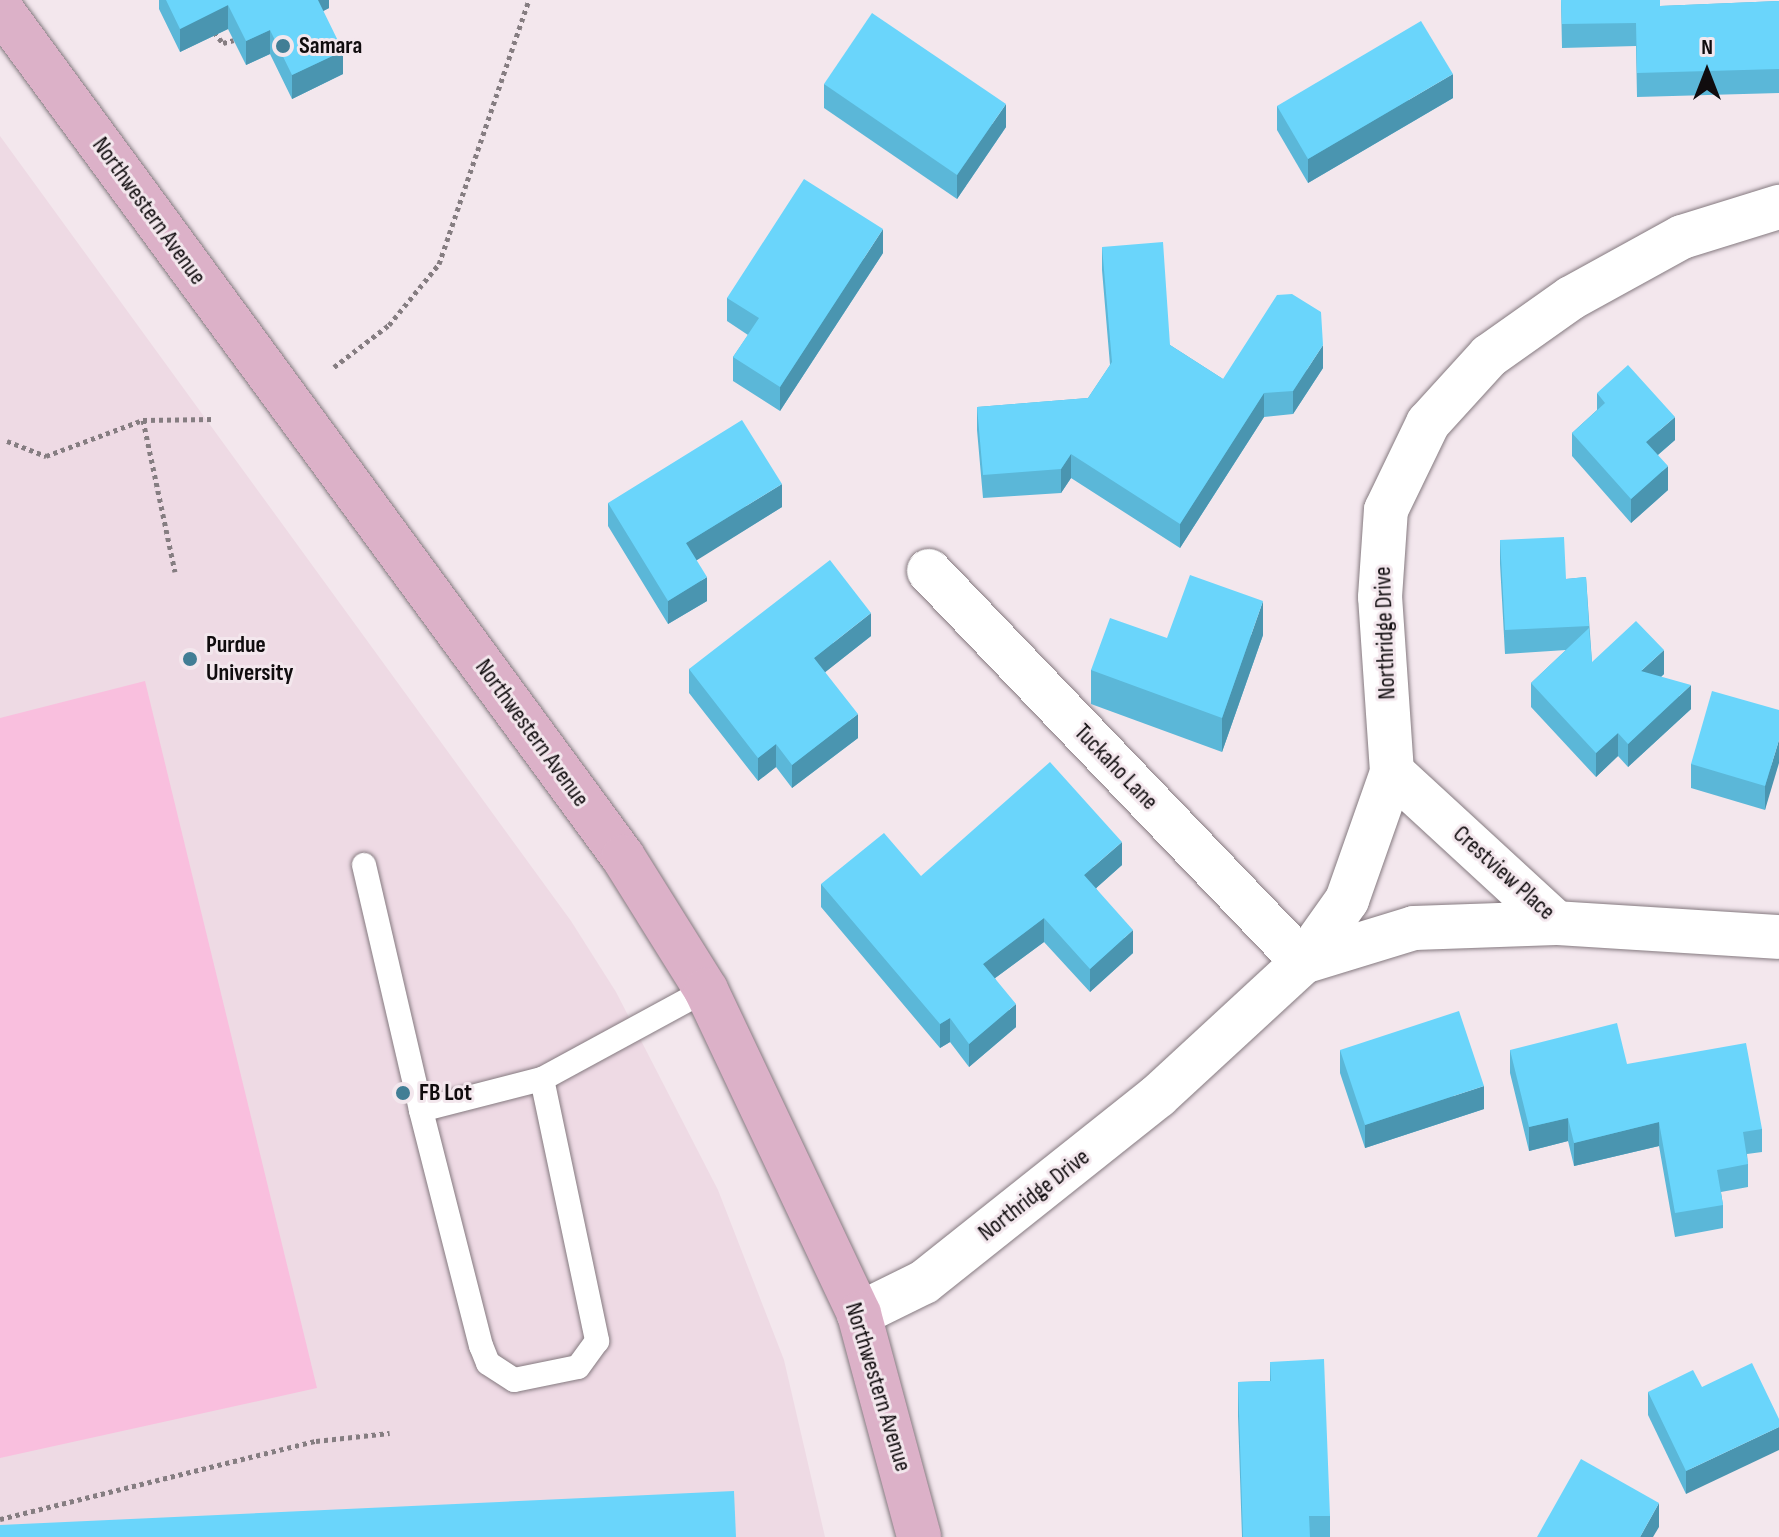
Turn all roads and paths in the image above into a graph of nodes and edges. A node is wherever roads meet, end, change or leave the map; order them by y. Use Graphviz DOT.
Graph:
graph roads {
  1 [pos="529,0"];
  2 [pos="0,8"];
  3 [pos="212,28"];
  4 [pos="234,40"];
  5 [pos="1779,207"];
  6 [pos="334,367"];
  7 [pos="214,419"];
  8 [pos="143,420"];
  9 [pos="7,441"];
  10 [pos="929,571"];
  11 [pos="175,572"];
  12 [pos="1392,772"];
  13 [pos="364,865"];
  14 [pos="1556,923"];
  15 [pos="1779,937"];
  16 [pos="1303,962"];
  17 [pos="706,990"];
  18 [pos="542,1079"];
  19 [pos="421,1110"];
  20 [pos="859,1314"];
  21 [pos="390,1433"];
  22 [pos="0,1519"];
  23 [pos="919,1537"];
  1 -- 6 [label="path"];
  2 -- 17 [label="main road, Northwestern Avenue"];
  3 -- 4 [label="path"];
  5 -- 12 [label="street, Northridge Drive"];
  7 -- 8 [label="path"];
  8 -- 9 [label="path"];
  8 -- 11 [label="path"];
  10 -- 16 [label="street, Tuckaho Lane"];
  12 -- 14 [label="street, Crestview Place"];
  12 -- 16 [label="street, Northridge Drive"];
  13 -- 19 [label="lane"];
  14 -- 15 [label="street, Crestview Place"];
  14 -- 16 [label="street, Northridge Drive"];
  16 -- 20 [label="street, Northridge Drive"];
  17 -- 18 [label="lane"];
  17 -- 20 [label="main road, Northwestern Avenue"];
  18 -- 19 [label="lane"];
  18 -- 19 [label="lane"];
  20 -- 23 [label="main road, Northwestern Avenue"];
  21 -- 22 [label="path"];
}
